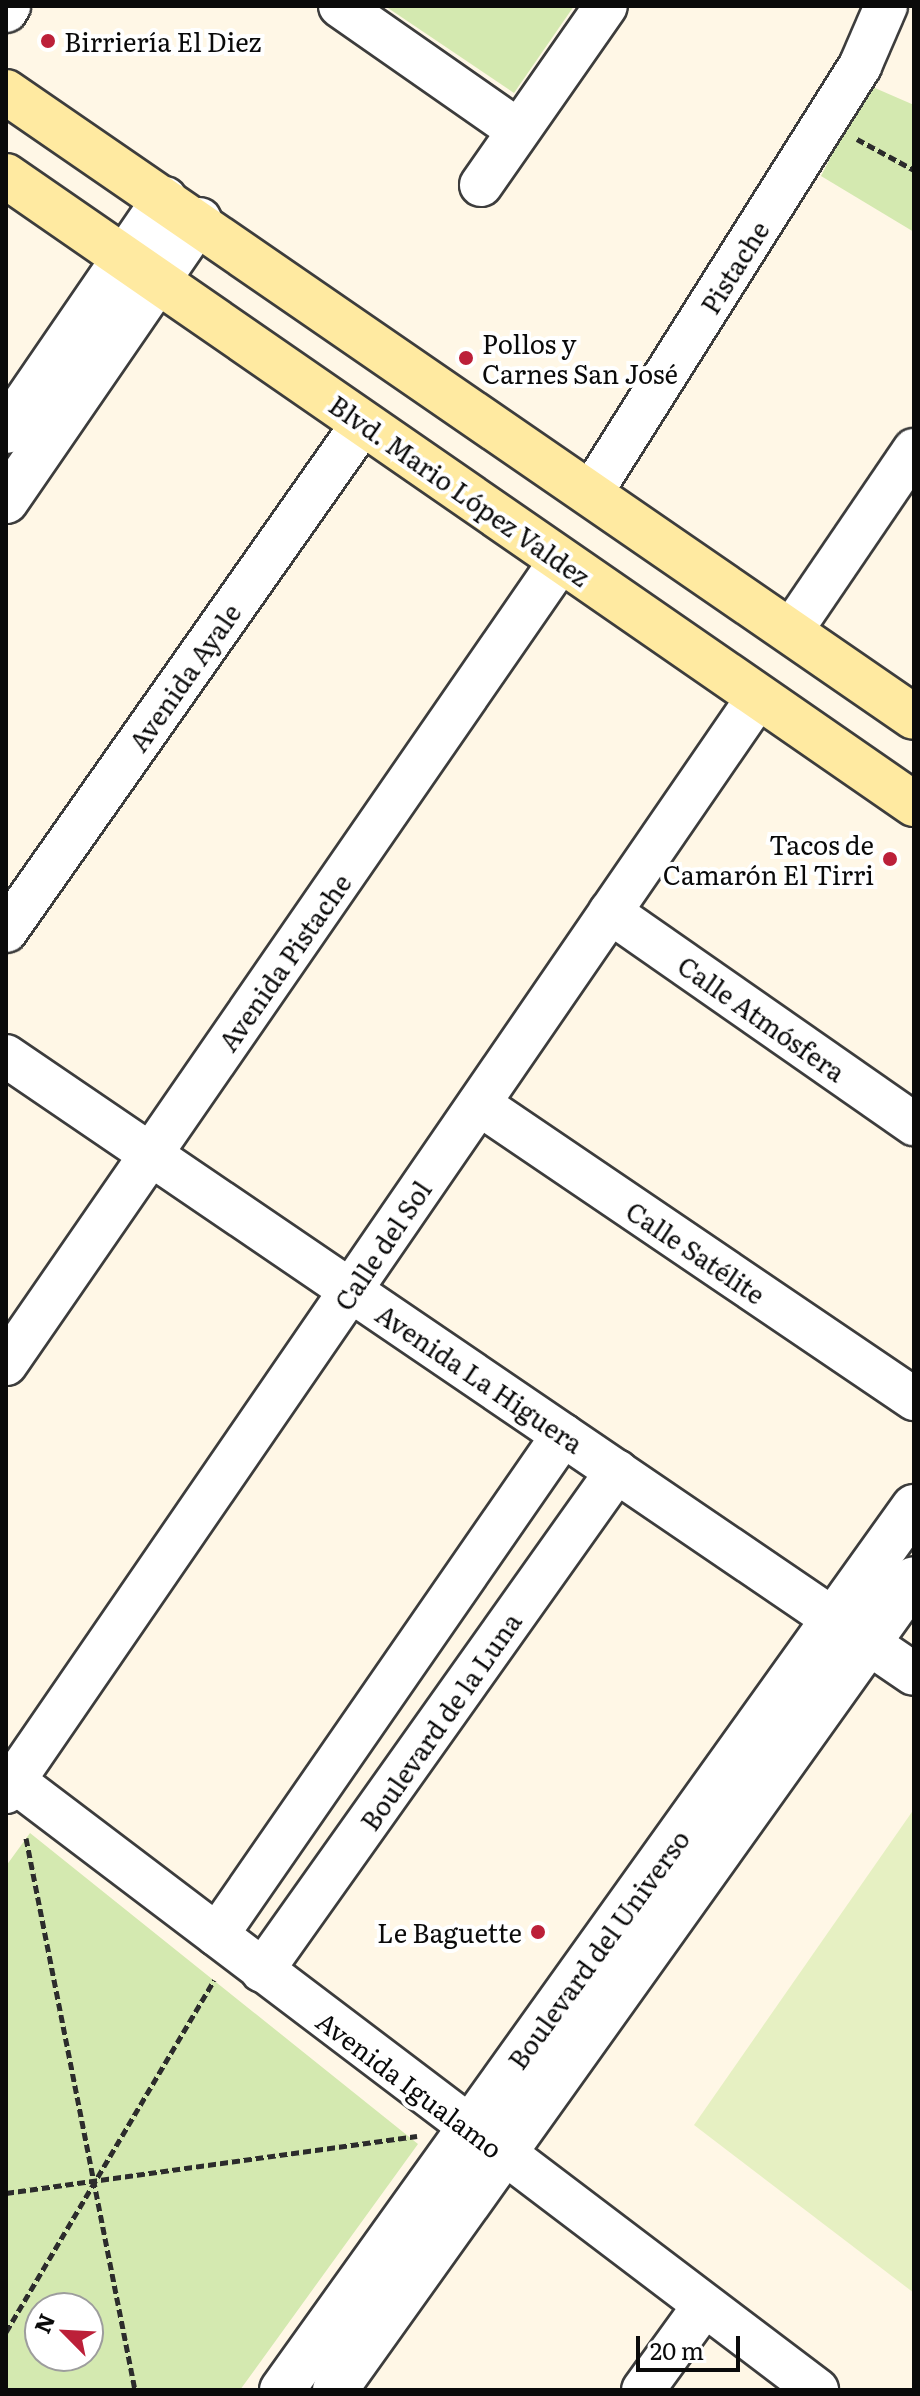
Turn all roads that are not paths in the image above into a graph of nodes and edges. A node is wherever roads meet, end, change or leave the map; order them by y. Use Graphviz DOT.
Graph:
graph roads {
  1 [pos="340,6"];
  2 [pos="606,6"];
  3 [pos="886,6"];
  4 [pos="6,92"];
  5 [pos="518,130"];
  6 [pos="6,176"];
  7 [pos="481,185"];
  8 [pos="182,210"];
  9 [pos="141,269"];
  10 [pos="363,423"];
  11 [pos="6,431"];
  12 [pos="914,450"];
  13 [pos="591,493"];
  14 [pos="6,501"];
  15 [pos="561,560"];
  16 [pos="791,631"];
  17 [pos="758,697"];
  18 [pos="914,717"];
  19 [pos="914,804"];
  20 [pos="610,912"];
  21 [pos="6,931"];
  22 [pos="6,1056"];
  23 [pos="479,1104"];
  24 [pos="914,1124"];
  25 [pos="151,1154"];
  26 [pos="351,1290"];
  27 [pos="6,1364"];
  28 [pos="914,1399"];
  29 [pos="563,1435"];
  30 [pos="617,1471"];
  31 [pos="914,1507"];
  32 [pos="914,1579"];
  33 [pos="851,1632"];
  34 [pos="914,1674"];
  35 [pos="9,1783"];
  36 [pos="237,1951"];
  37 [pos="486,2141"];
  38 [pos="703,2307"];
  39 [pos="282,2390"];
  40 [pos="335,2390"];
  41 [pos="643,2390"];
  42 [pos="817,2390"];
  1 -- 5 [label="street"];
  2 -- 5 [label="street"];
  3 -- 13 [label="street, Pistache"];
  4 -- 8 [label="main road"];
  5 -- 7 [label="street"];
  6 -- 9 [label="main road, Blvd. Mario López Valdez"];
  8 -- 9 [label="street"];
  8 -- 13 [label="main road"];
  9 -- 10 [label="main road, Blvd. Mario López Valdez"];
  9 -- 11 [label="street"];
  9 -- 14 [label="street"];
  10 -- 15 [label="main road, Blvd. Mario López Valdez"];
  10 -- 21 [label="street, Avenida Ayale"];
  12 -- 16 [label="street"];
  13 -- 16 [label="main road"];
  15 -- 17 [label="main road, Blvd. Mario López Valdez"];
  15 -- 25 [label="street, Avenida Pistache"];
  16 -- 18 [label="main road"];
  17 -- 19 [label="main road, Blvd. Mario López Valdez"];
  17 -- 20 [label="street, Calle del Sol"];
  20 -- 23 [label="street, Calle del Sol"];
  20 -- 24 [label="street, Calle Atmósfera"];
  22 -- 25 [label="street, Avenida La Higuera"];
  23 -- 26 [label="street, Calle del Sol"];
  23 -- 28 [label="street, Calle Satélite"];
  25 -- 26 [label="street, Avenida La Higuera"];
  25 -- 27 [label="street, Avenida Pistache"];
  26 -- 29 [label="street, Avenida La Higuera"];
  26 -- 35 [label="street, Calle del Sol"];
  29 -- 30 [label="street, Avenida La Higuera"];
  29 -- 36 [label="street"];
  30 -- 33 [label="street, Avenida La Higuera"];
  30 -- 36 [label="street, Boulevard de la Luna"];
  31 -- 33 [label="street, Boulevard del Universo"];
  32 -- 33 [label="street, Boulevard del Universo"];
  33 -- 34 [label="street, Avenida La Higuera"];
  33 -- 37 [label="street, Boulevard del Universo"];
  35 -- 36 [label="street, Avenida Igualamo"];
  36 -- 37 [label="street, Avenida Igualamo"];
  37 -- 38 [label="street, Avenida Igualamo"];
  37 -- 39 [label="street, Boulevard del Universo"];
  37 -- 40 [label="street, Boulevard del Universo"];
  38 -- 41 [label="street"];
  38 -- 42 [label="street, Avenida Igualamo"];
}
